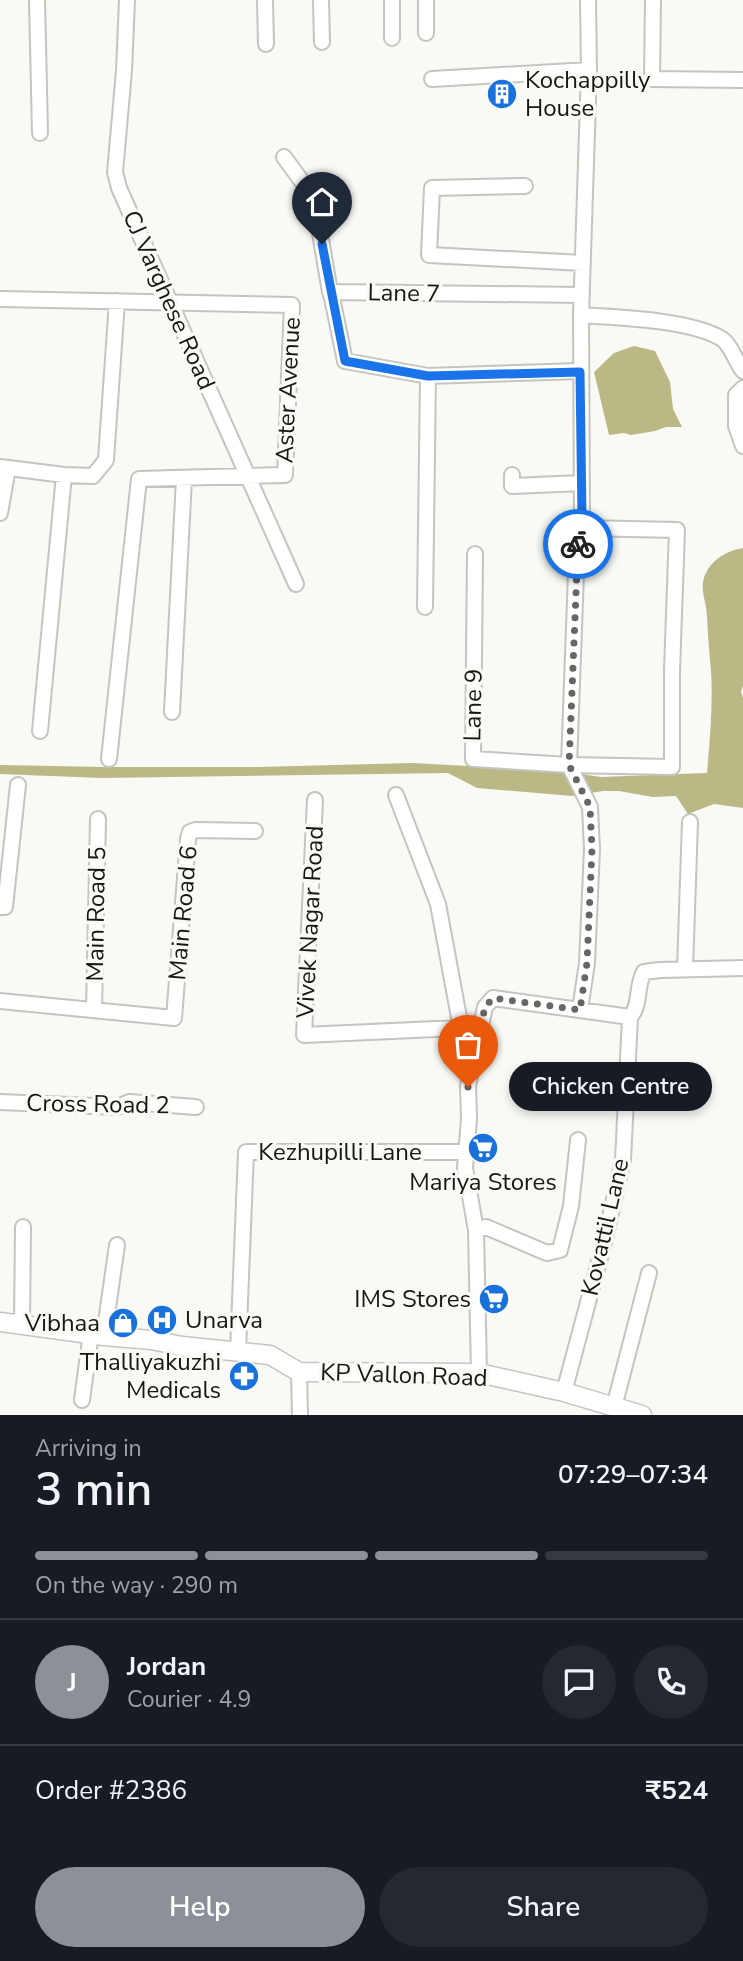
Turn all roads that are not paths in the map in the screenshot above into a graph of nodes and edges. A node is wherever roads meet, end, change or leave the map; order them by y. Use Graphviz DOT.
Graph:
graph roads {
  1 [pos="37,0"];
  2 [pos="127,0"];
  3 [pos="265,0"];
  4 [pos="321,0"];
  5 [pos="392,0"];
  6 [pos="426,0"];
  7 [pos="588,0"];
  8 [pos="653,0"];
  9 [pos="426,33"];
  10 [pos="392,38"];
  11 [pos="323,42"];
  12 [pos="266,44"];
  13 [pos="589,70"];
  14 [pos="432,79"];
  15 [pos="743,80"];
  16 [pos="40,133"];
  17 [pos="284,157"];
  18 [pos="524,186"];
  19 [pos="583,263"];
  20 [pos="330,292"];
  21 [pos="582,295"];
  22 [pos="0,299"];
  23 [pos="117,301"];
  24 [pos="170,302"];
  25 [pos="581,315"];
  26 [pos="743,371"];
  27 [pos="580,372"];
  28 [pos="406,376"];
  29 [pos="428,376"];
  30 [pos="743,388"];
  31 [pos="743,446"];
  32 [pos="4,468"];
  33 [pos="64,475"];
  34 [pos="512,475"];
  35 [pos="246,476"];
  36 [pos="184,479"];
  37 [pos="582,483"];
  38 [pos="0,513"];
  39 [pos="581,528"];
  40 [pos="475,554"];
  41 [pos="296,584"];
  42 [pos="425,607"];
  43 [pos="172,712"];
  44 [pos="40,731"];
  45 [pos="109,759"];
  46 [pos="569,765"];
  47 [pos="18,785"];
  48 [pos="396,795"];
  49 [pos="316,800"];
  50 [pos="97,819"];
  51 [pos="690,822"];
  52 [pos="256,831"];
  53 [pos="0,907"];
  54 [pos="743,968"];
  55 [pos="685,969"];
  56 [pos="0,1000"];
  57 [pos="94,1010"];
  58 [pos="580,1010"];
  59 [pos="629,1017"];
  60 [pos="480,1027"];
  61 [pos="460,1028"];
  62 [pos="0,1102"];
  63 [pos="196,1107"];
  64 [pos="578,1140"];
  65 [pos="466,1152"];
  66 [pos="23,1227"];
  67 [pos="476,1230"];
  68 [pos="117,1245"];
  69 [pos="649,1273"];
  70 [pos="0,1322"];
  71 [pos="22,1324"];
  72 [pos="97,1334"];
  73 [pos="238,1351"];
  74 [pos="299,1372"];
  75 [pos="479,1373"];
  76 [pos="564,1392"];
  77 [pos="82,1400"];
  78 [pos="614,1407"];
  79 [pos="300,1415"];
  80 [pos="642,1415"];
  1 -- 16 [label="street"];
  2 -- 24 [label="street, CJ Varghese Road"];
  3 -- 12 [label="street"];
  4 -- 11 [label="street"];
  5 -- 10 [label="street"];
  6 -- 9 [label="street"];
  7 -- 13 [label="street"];
  8 -- 15 [label="street"];
  13 -- 14 [label="street"];
  13 -- 19 [label="street"];
  17 -- 20 [label="street"];
  18 -- 19 [label="street"];
  19 -- 21 [label="street"];
  20 -- 21 [label="street, Lane 7"];
  20 -- 29 [label="street"];
  21 -- 25 [label="street"];
  22 -- 23 [label="street"];
  23 -- 24 [label="street"];
  23 -- 33 [label="street"];
  24 -- 35 [label="street, CJ Varghese Road"];
  24 -- 35 [label="street, Aster Avenue"];
  25 -- 26 [label="street"];
  25 -- 27 [label="street"];
  27 -- 29 [label="street"];
  27 -- 37 [label="street"];
  28 -- 29 [label="street"];
  29 -- 42 [label="street"];
  30 -- 31 [label="street"];
  32 -- 33 [label="street"];
  32 -- 38 [label="street"];
  33 -- 44 [label="street"];
  34 -- 37 [label="street"];
  35 -- 36 [label="street"];
  35 -- 41 [label="street, CJ Varghese Road"];
  36 -- 43 [label="street"];
  36 -- 45 [label="street"];
  37 -- 39 [label="street"];
  39 -- 46 [label="street"];
  39 -- 46 [label="street"];
  40 -- 46 [label="street, Lane 9"];
  46 -- 58 [label="street"];
  47 -- 53 [label="street"];
  48 -- 61 [label="street"];
  49 -- 61 [label="street, Vivek Nagar Road"];
  50 -- 57 [label="street, Main Road 5"];
  51 -- 55 [label="street"];
  52 -- 57 [label="street, Main Road 6"];
  54 -- 55 [label="street"];
  55 -- 59 [label="street, Kovattil Lane"];
  56 -- 57 [label="street"];
  58 -- 59 [label="street"];
  58 -- 60 [label="street"];
  59 -- 76 [label="street, Kovattil Lane"];
  60 -- 61 [label="street, Vivek Nagar Road"];
  60 -- 65 [label="street"];
  62 -- 63 [label="street, Cross Road 2"];
  64 -- 67 [label="street"];
  65 -- 67 [label="street"];
  65 -- 73 [label="street, Kezhupilli Lane"];
  66 -- 71 [label="street"];
  67 -- 75 [label="street"];
  68 -- 72 [label="street"];
  69 -- 78 [label="street"];
  70 -- 71 [label="street, KP Vallon Road"];
  71 -- 72 [label="street, KP Vallon Road"];
  72 -- 73 [label="street, KP Vallon Road"];
  72 -- 77 [label="street"];
  73 -- 74 [label="street, KP Vallon Road"];
  74 -- 75 [label="street, KP Vallon Road"];
  74 -- 79 [label="street"];
  75 -- 76 [label="street, KP Vallon Road"];
  76 -- 78 [label="street, KP Vallon Road"];
  78 -- 80 [label="street, KP Vallon Road"];
}
